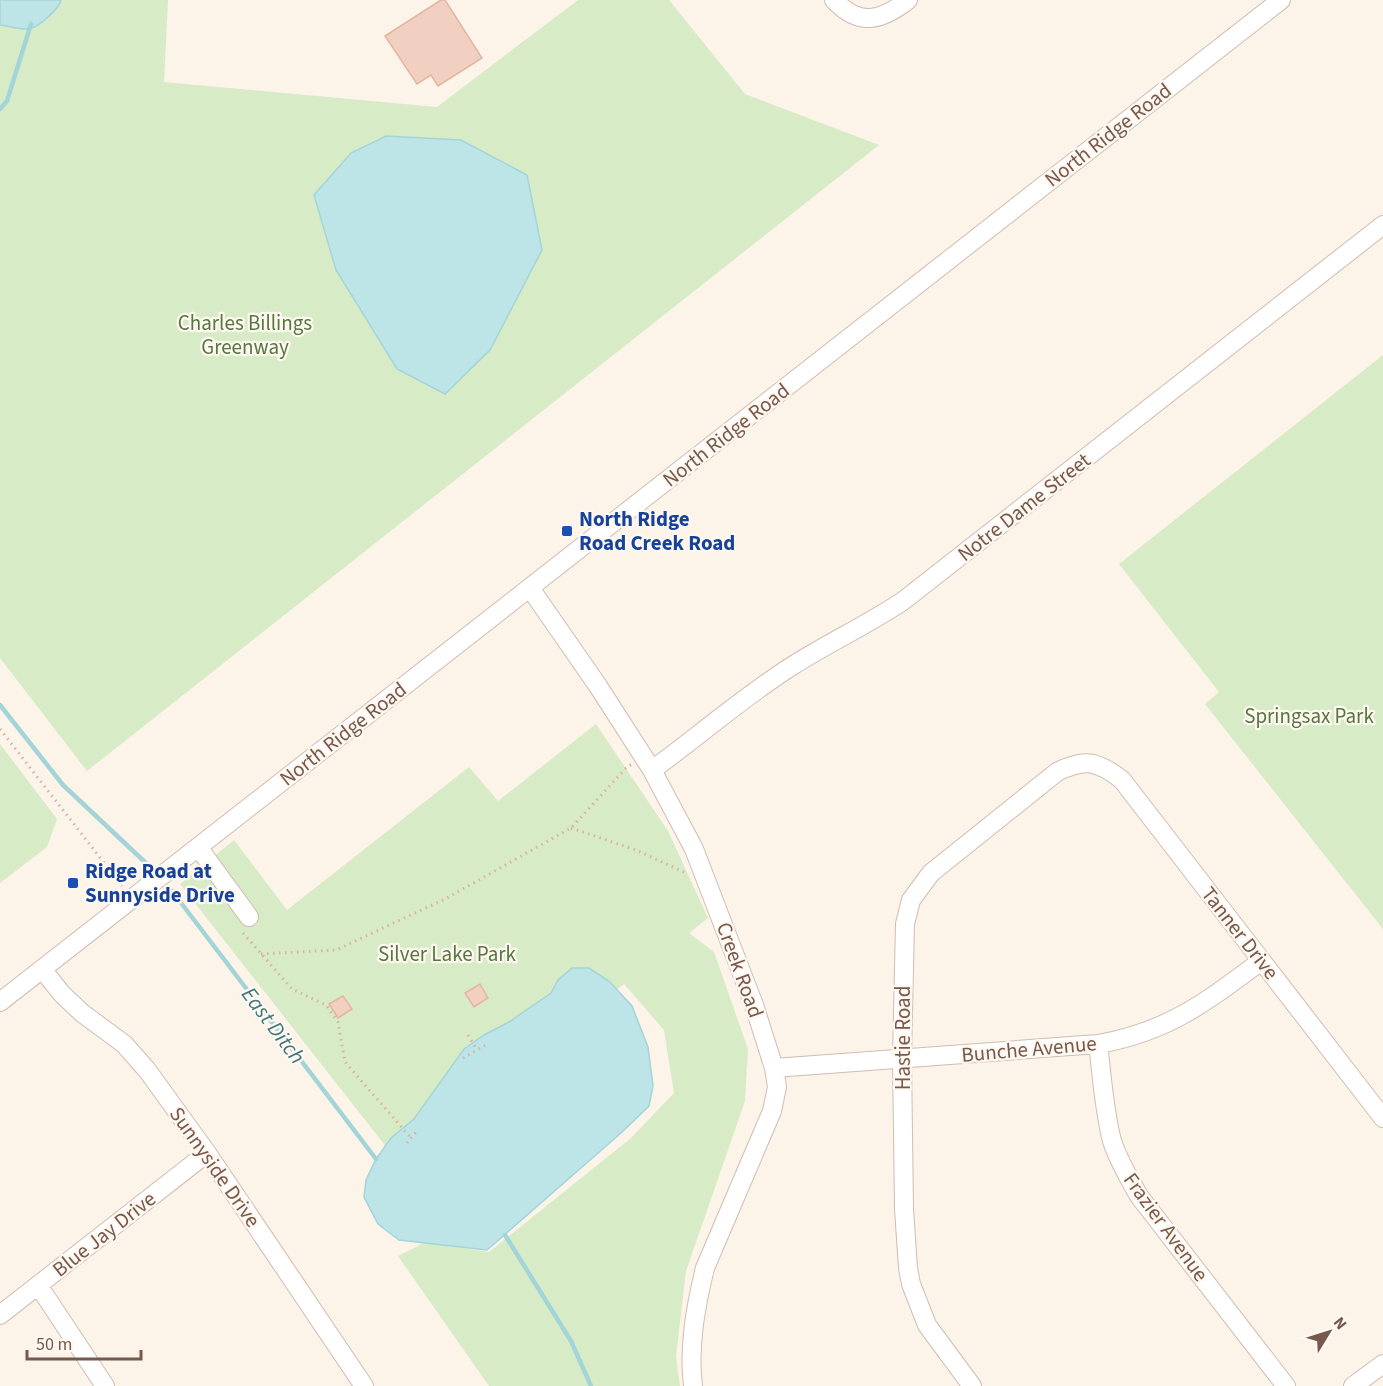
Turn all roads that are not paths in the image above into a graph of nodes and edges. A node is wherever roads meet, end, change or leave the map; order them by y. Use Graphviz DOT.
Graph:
graph roads {
  1 [pos="834,0"];
  2 [pos="908,0"];
  3 [pos="1281,0"];
  4 [pos="1383,225"];
  5 [pos="530,588"];
  6 [pos="1087,762"];
  7 [pos="652,770"];
  8 [pos="198,848"];
  9 [pos="246,924"];
  10 [pos="1261,961"];
  11 [pos="42,969"];
  12 [pos="0,1002"];
  13 [pos="1098,1044"];
  14 [pos="902,1059"];
  15 [pos="774,1068"];
  16 [pos="1383,1118"];
  17 [pos="207,1153"];
  18 [pos="38,1285"];
  19 [pos="0,1315"];
  20 [pos="1383,1364"];
  21 [pos="105,1386"];
  22 [pos="364,1386"];
  23 [pos="693,1386"];
  24 [pos="972,1386"];
  25 [pos="1286,1386"];
  26 [pos="1353,1386"];
  1 -- 2 [label="street"];
  3 -- 5 [label="street, North Ridge Road"];
  4 -- 7 [label="street, Notre Dame Street"];
  5 -- 7 [label="street, Creek Road"];
  5 -- 8 [label="street, North Ridge Road"];
  6 -- 10 [label="street, Tanner Drive"];
  6 -- 14 [label="street, Hastie Road"];
  7 -- 15 [label="street, Creek Road"];
  8 -- 9 [label="street"];
  8 -- 11 [label="street, North Ridge Road"];
  10 -- 13 [label="street, Bunche Avenue"];
  10 -- 16 [label="street, Tanner Drive"];
  11 -- 12 [label="street, North Ridge Road"];
  11 -- 17 [label="street, Sunnyside Drive"];
  13 -- 14 [label="street, Bunche Avenue"];
  13 -- 25 [label="street, Frazier Avenue"];
  14 -- 15 [label="street, Bunche Avenue"];
  14 -- 24 [label="street, Hastie Road"];
  15 -- 23 [label="street, Creek Road"];
  17 -- 18 [label="street, Blue Jay Drive"];
  17 -- 22 [label="street, Sunnyside Drive"];
  18 -- 19 [label="street, Blue Jay Drive"];
  18 -- 21 [label="street"];
  20 -- 26 [label="street"];
}
